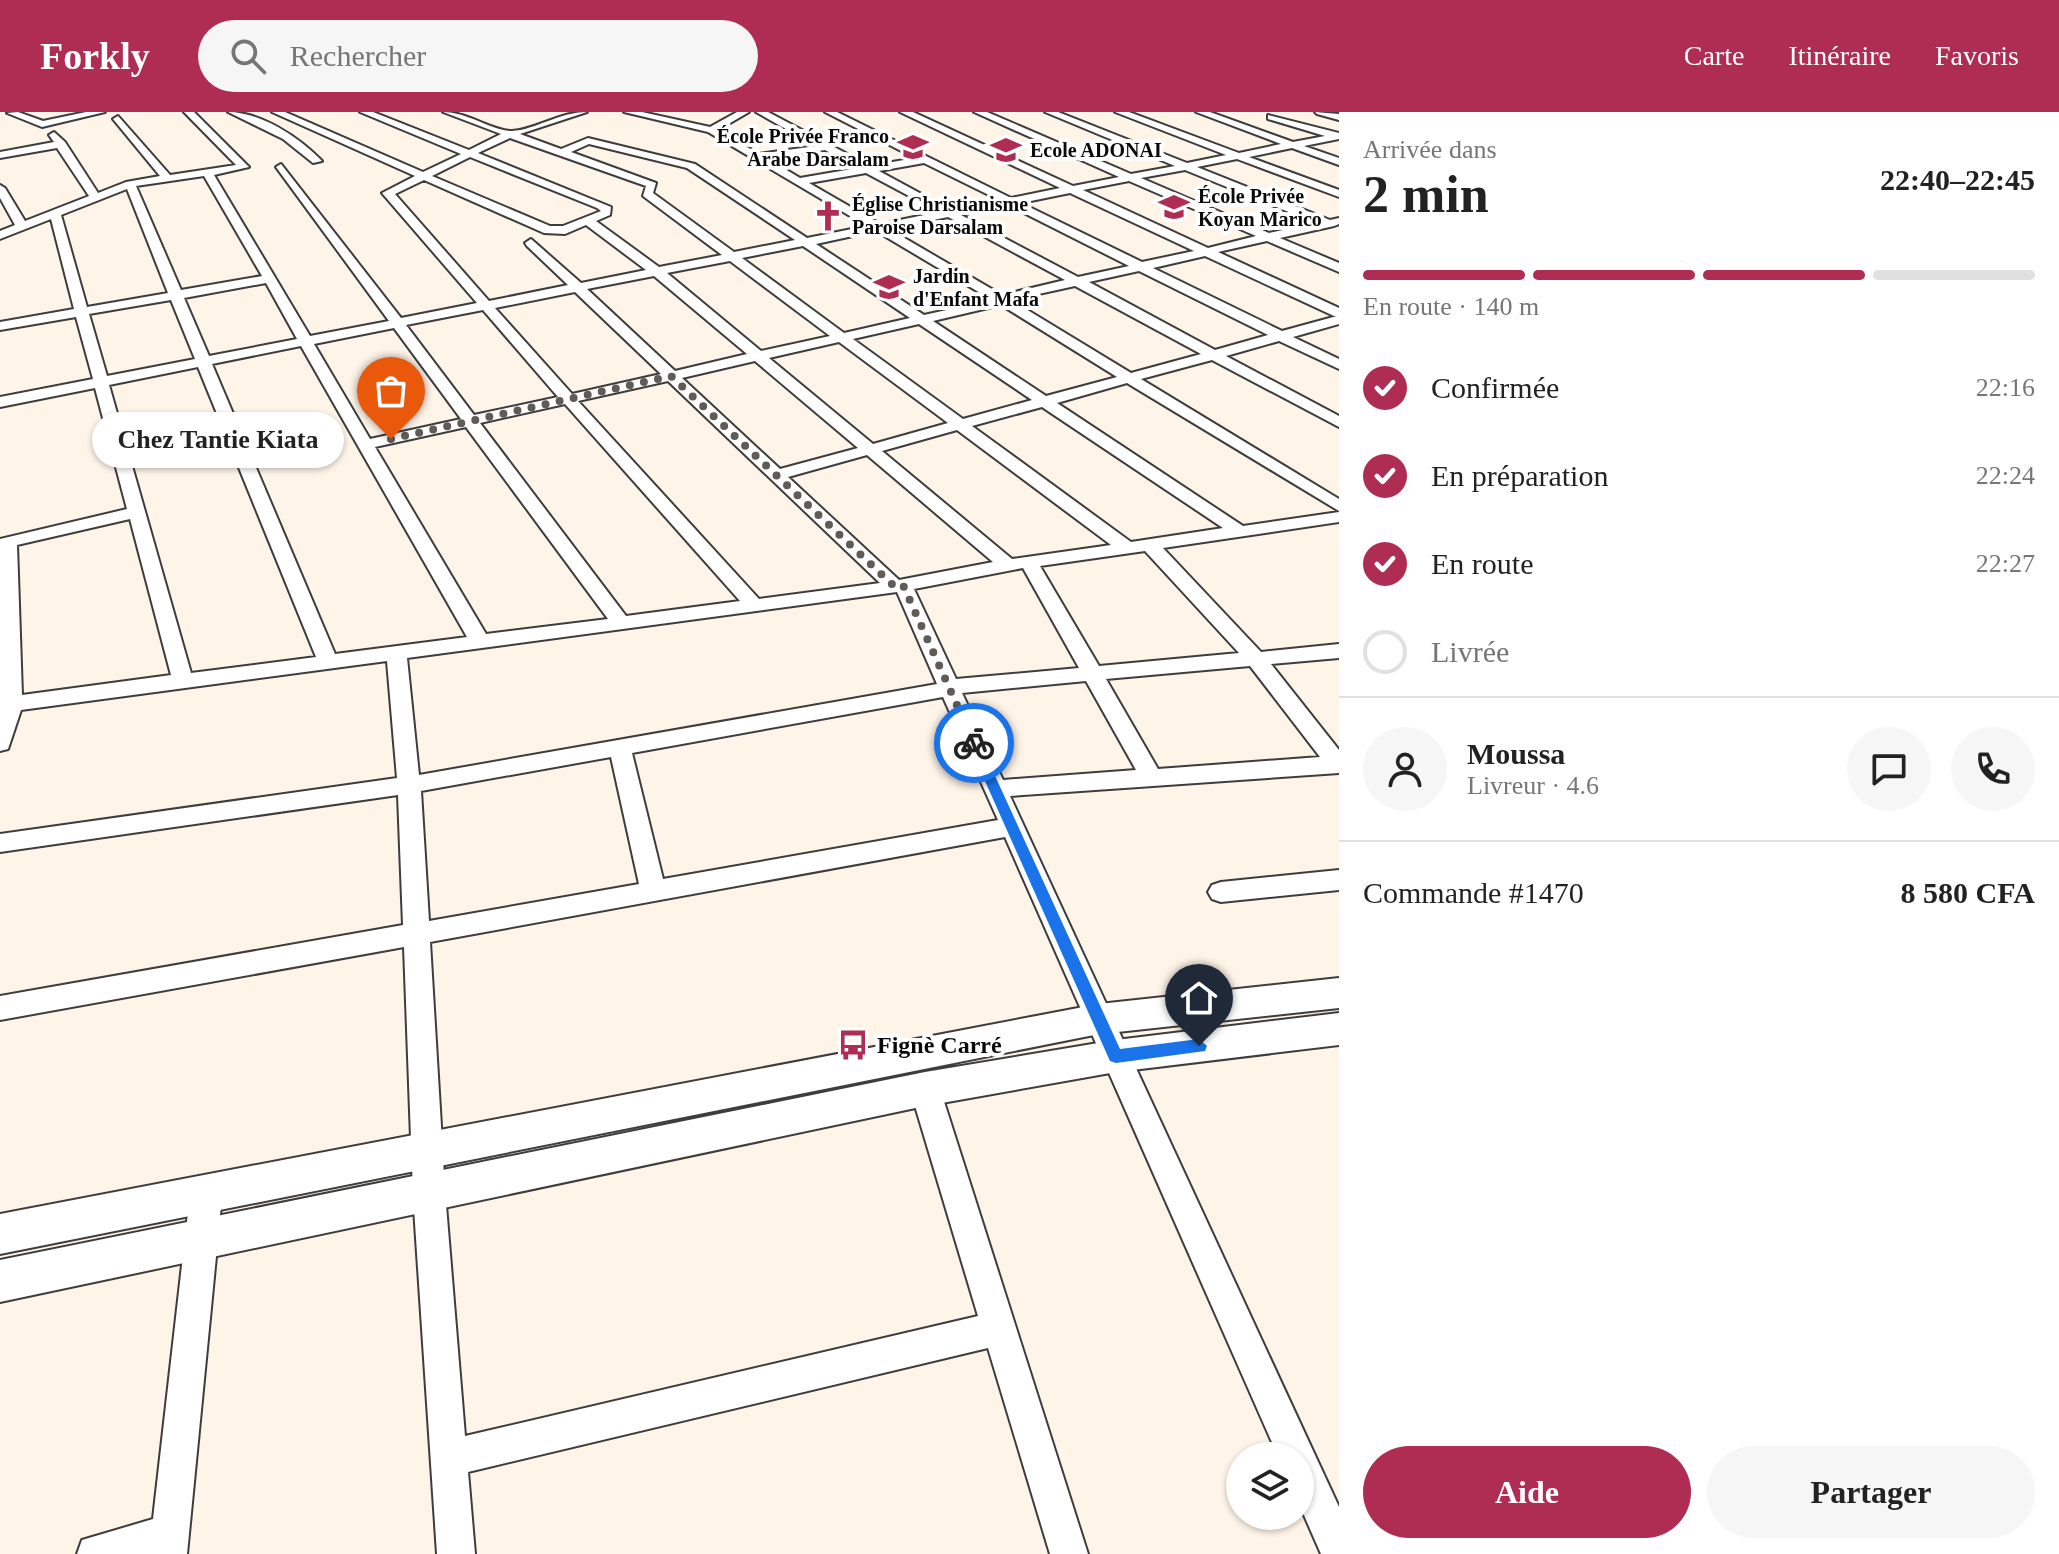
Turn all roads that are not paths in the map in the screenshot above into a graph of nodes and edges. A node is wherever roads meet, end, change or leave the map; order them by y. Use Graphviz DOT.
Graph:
graph roads {
  1 [pos="100,112"];
  2 [pos="189,112"];
  3 [pos="233,112"];
  4 [pos="277,112"];
  5 [pos="365,112"];
  6 [pos="448,112"];
  7 [pos="534,112"];
  8 [pos="582,112"];
  9 [pos="629,112"];
  10 [pos="661,112"];
  11 [pos="744,112"];
  12 [pos="761,112"];
  13 [pos="830,112"];
  14 [pos="905,112"];
  15 [pos="979,112"];
  16 [pos="1050,112"];
  17 [pos="1120,112"];
  18 [pos="1201,112"];
  19 [pos="1320,112"];
  20 [pos="12,113"];
  21 [pos="1271,114"];
  22 [pos="1024,116"];
  23 [pos="650,117"];
  24 [pos="1339,117"];
  25 [pos="118,119"];
  26 [pos="557,121"];
  27 [pos="880,121"];
  28 [pos="1007,124"];
  29 [pos="711,130"];
  30 [pos="867,130"];
  31 [pos="323,132"];
  32 [pos="1259,133"];
  33 [pos="508,135"];
  34 [pos="1338,136"];
  35 [pos="287,137"];
  36 [pos="1292,145"];
  37 [pos="827,147"];
  38 [pos="986,149"];
  39 [pos="466,153"];
  40 [pos="560,153"];
  41 [pos="957,154"];
  42 [pos="0,155"];
  43 [pos="1239,156"];
  44 [pos="758,157"];
  45 [pos="942,157"];
  46 [pos="927,160"];
  47 [pos="317,161"];
  48 [pos="1339,162"];
  49 [pos="1187,166"];
  50 [pos="281,167"];
  51 [pos="869,169"];
  52 [pos="208,173"];
  53 [pos="422,175"];
  54 [pos="1129,177"];
  55 [pos="167,178"];
  56 [pos="800,181"];
  57 [pos="130,184"];
  58 [pos="0,188"];
  59 [pos="1071,189"];
  60 [pos="1339,194"];
  61 [pos="95,197"];
  62 [pos="1010,201"];
  63 [pos="949,213"];
  64 [pos="55,214"];
  65 [pos="589,222"];
  66 [pos="1336,224"];
  67 [pos="22,227"];
  68 [pos="878,227"];
  69 [pos="0,235"];
  70 [pos="1268,237"];
  71 [pos="804,242"];
  72 [pos="531,243"];
  73 [pos="1206,252"];
  74 [pos="732,256"];
  75 [pos="1141,266"];
  76 [pos="1339,268"];
  77 [pos="656,271"];
  78 [pos="268,279"];
  79 [pos="1076,281"];
  80 [pos="578,287"];
  81 [pos="176,295"];
  82 [pos="1002,300"];
  83 [pos="487,305"];
  84 [pos="83,311"];
  85 [pos="1339,313"];
  86 [pos="920,320"];
  87 [pos="1339,320"];
  88 [pos="397,323"];
  89 [pos="0,326"];
  90 [pos="1281,336"];
  91 [pos="842,337"];
  92 [pos="303,341"];
  93 [pos="1213,355"];
  94 [pos="758,356"];
  95 [pos="204,361"];
  96 [pos="1339,365"];
  97 [pos="671,376"];
  98 [pos="1129,378"];
  99 [pos="102,381"];
  100 [pos="568,399"];
  101 [pos="1043,401"];
  102 [pos="0,402"];
  103 [pos="470,421"];
  104 [pos="1339,422"];
  105 [pos="960,424"];
  106 [pos="364,445"];
  107 [pos="869,450"];
  108 [pos="777,475"];
  109 [pos="1339,506"];
  110 [pos="138,512"];
  111 [pos="1339,517"];
  112 [pos="1242,533"];
  113 [pos="4,543"];
  114 [pos="1151,546"];
  115 [pos="1129,549"];
  116 [pos="1029,562"];
  117 [pos="1008,565"];
  118 [pos="899,586"];
  119 [pos="754,605"];
  120 [pos="621,623"];
  121 [pos="480,642"];
  122 [pos="1339,651"];
  123 [pos="396,653"];
  124 [pos="1256,659"];
  125 [pos="328,662"];
  126 [pos="1092,673"];
  127 [pos="183,681"];
  128 [pos="949,688"];
  129 [pos="6,704"];
  130 [pos="0,743"];
  131 [pos="620,749"];
  132 [pos="1338,764"];
  133 [pos="1151,777"];
  134 [pos="409,785"];
  135 [pos="995,789"];
  136 [pos="1012,827"];
  137 [pos="0,843"];
  138 [pos="1339,880"];
  139 [pos="653,892"];
  140 [pos="1221,892"];
  141 [pos="419,935"];
  142 [pos="1329,994"];
  143 [pos="0,1008"];
  144 [pos="1099,1019"];
  145 [pos="1339,1028"];
  146 [pos="1116,1056"];
  147 [pos="925,1089"];
  148 [pos="427,1151"];
  149 [pos="429,1193"];
  150 [pos="206,1195"];
  151 [pos="0,1234"];
  152 [pos="201,1239"];
  153 [pos="0,1281"];
  154 [pos="1000,1328"];
  155 [pos="1291,1442"];
  156 [pos="451,1458"];
  157 [pos="1314,1493"];
  158 [pos="1338,1543"];
  159 [pos="169,1544"];
  160 [pos="96,1554"];
  161 [pos="456,1554"];
  162 [pos="1069,1554"];
  1 -- 20 [label="street"];
  2 -- 52 [label="street"];
  3 -- 35 [label="street"];
  4 -- 31 [label="street"];
  5 -- 39 [label="street"];
  6 -- 33 [label="street"];
  7 -- 26 [label="street"];
  8 -- 26 [label="street"];
  9 -- 23 [label="street"];
  10 -- 23 [label="street"];
  11 -- 29 [label="street"];
  12 -- 37 [label="street"];
  13 -- 30 [label="street"];
  14 -- 38 [label="street"];
  15 -- 28 [label="street"];
  16 -- 49 [label="street"];
  17 -- 43 [label="street"];
  18 -- 32 [label="street"];
  19 -- 24 [label="street"];
  21 -- 32 [label="street"];
  21 -- 34 [label="street"];
  22 -- 28 [label="street"];
  23 -- 29 [label="street"];
  25 -- 55 [label="street"];
  26 -- 33 [label="street"];
  27 -- 30 [label="street"];
  28 -- 54 [label="street"];
  29 -- 44 [label="street"];
  30 -- 46 [label="street"];
  31 -- 35 [label="street"];
  31 -- 53 [label="street"];
  32 -- 36 [label="street"];
  33 -- 39 [label="street"];
  33 -- 40 [label="street"];
  34 -- 36 [label="street"];
  35 -- 47 [label="street"];
  36 -- 43 [label="street"];
  36 -- 48 [label="street"];
  37 -- 44 [label="street"];
  37 -- 51 [label="street"];
  38 -- 41 [label="street"];
  38 -- 59 [label="street"];
  39 -- 53 [label="street"];
  39 -- 65 [label="street"];
  40 -- 71 [label="street"];
  40 -- 74 [label="street"];
  42 -- 61 [label="street"];
  43 -- 49 [label="street"];
  43 -- 60 [label="street"];
  44 -- 56 [label="street"];
  45 -- 46 [label="street"];
  46 -- 51 [label="street"];
  46 -- 62 [label="street"];
  49 -- 54 [label="street"];
  49 -- 66 [label="street"];
  50 -- 88 [label="street"];
  51 -- 56 [label="street"];
  51 -- 63 [label="street"];
  52 -- 55 [label="street"];
  52 -- 78 [label="street"];
  53 -- 65 [label="street"];
  53 -- 83 [label="street"];
  54 -- 59 [label="street"];
  54 -- 70 [label="street"];
  55 -- 57 [label="street"];
  56 -- 68 [label="street"];
  57 -- 61 [label="street"];
  57 -- 81 [label="street"];
  58 -- 67 [label="street"];
  59 -- 62 [label="street"];
  59 -- 73 [label="street"];
  61 -- 64 [label="street"];
  62 -- 63 [label="street"];
  62 -- 75 [label="street"];
  63 -- 68 [label="street"];
  63 -- 79 [label="street"];
  64 -- 67 [label="street"];
  64 -- 84 [label="street"];
  65 -- 77 [label="street"];
  66 -- 70 [label="street"];
  67 -- 69 [label="street"];
  68 -- 71 [label="street"];
  68 -- 82 [label="street"];
  70 -- 73 [label="street"];
  70 -- 76 [label="street"];
  71 -- 74 [label="street"];
  71 -- 86 [label="street"];
  72 -- 80 [label="street"];
  73 -- 75 [label="street"];
  73 -- 85 [label="street"];
  74 -- 77 [label="street"];
  74 -- 91 [label="street"];
  75 -- 79 [label="street"];
  75 -- 90 [label="street"];
  77 -- 80 [label="street"];
  77 -- 94 [label="street"];
  78 -- 81 [label="street"];
  78 -- 92 [label="street"];
  79 -- 82 [label="street"];
  79 -- 93 [label="street"];
  80 -- 83 [label="street"];
  80 -- 97 [label="street"];
  81 -- 84 [label="street"];
  81 -- 95 [label="street"];
  82 -- 86 [label="street"];
  82 -- 98 [label="street"];
  83 -- 88 [label="street"];
  83 -- 100 [label="street"];
  84 -- 89 [label="street"];
  84 -- 99 [label="street"];
  86 -- 91 [label="street"];
  86 -- 101 [label="street"];
  87 -- 90 [label="street"];
  88 -- 92 [label="street"];
  88 -- 103 [label="street"];
  90 -- 93 [label="street"];
  90 -- 96 [label="street"];
  91 -- 94 [label="street"];
  91 -- 105 [label="street"];
  92 -- 95 [label="street"];
  92 -- 106 [label="street"];
  93 -- 98 [label="street"];
  93 -- 104 [label="street"];
  94 -- 97 [label="street"];
  94 -- 107 [label="street"];
  95 -- 99 [label="street"];
  95 -- 125 [label="street"];
  97 -- 100 [label="street"];
  97 -- 108 [label="street"];
  98 -- 101 [label="street"];
  98 -- 109 [label="street"];
  99 -- 102 [label="street"];
  99 -- 110 [label="street"];
  100 -- 103 [label="street"];
  100 -- 119 [label="street"];
  101 -- 105 [label="street"];
  101 -- 112 [label="street"];
  103 -- 106 [label="street"];
  103 -- 120 [label="street"];
  105 -- 107 [label="street"];
  105 -- 115 [label="street"];
  106 -- 121 [label="street"];
  107 -- 108 [label="street"];
  107 -- 117 [label="street"];
  108 -- 118 [label="street"];
  110 -- 113 [label="street"];
  110 -- 127 [label="street"];
  111 -- 112 [label="street"];
  112 -- 114 [label="street"];
  113 -- 129 [label="street"];
  114 -- 115 [label="street"];
  114 -- 124 [label="street"];
  115 -- 116 [label="street"];
  116 -- 117 [label="street"];
  116 -- 126 [label="street"];
  117 -- 118 [label="street"];
  118 -- 119 [label="street"];
  118 -- 128 [label="street"];
  119 -- 120 [label="street"];
  120 -- 121 [label="street"];
  121 -- 123 [label="street"];
  122 -- 124 [label="street"];
  123 -- 125 [label="street"];
  123 -- 134 [label="street"];
  124 -- 126 [label="street"];
  124 -- 132 [label="street"];
  125 -- 127 [label="street"];
  126 -- 128 [label="street"];
  126 -- 133 [label="street"];
  127 -- 129 [label="street"];
  128 -- 131 [label="street"];
  128 -- 135 [label="street"];
  129 -- 130 [label="street"];
  131 -- 134 [label="street"];
  131 -- 139 [label="street"];
  132 -- 133 [label="street"];
  133 -- 135 [label="street"];
  134 -- 137 [label="street"];
  134 -- 141 [label="street"];
  135 -- 136 [label="street"];
  136 -- 139 [label="street"];
  136 -- 144 [label="street"];
  138 -- 140 [label="street"];
  139 -- 141 [label="street"];
  141 -- 143 [label="street"];
  141 -- 148 [label="street"];
  142 -- 144 [label="street"];
  142 -- 145 [label="street"];
  144 -- 146 [label="street"];
  144 -- 148 [label="street"];
  145 -- 146 [label="street"];
  146 -- 147 [label="street"];
  146 -- 155 [label="street"];
  147 -- 149 [label="street"];
  147 -- 154 [label="street"];
  148 -- 149 [label="street"];
  148 -- 150 [label="street"];
  149 -- 152 [label="street"];
  149 -- 156 [label="street"];
  150 -- 151 [label="street"];
  150 -- 152 [label="street"];
  152 -- 153 [label="street"];
  152 -- 159 [label="street"];
  154 -- 156 [label="street"];
  154 -- 162 [label="street"];
  156 -- 161 [label="street"];
  157 -- 158 [label="street"];
  159 -- 160 [label="street"];
}
